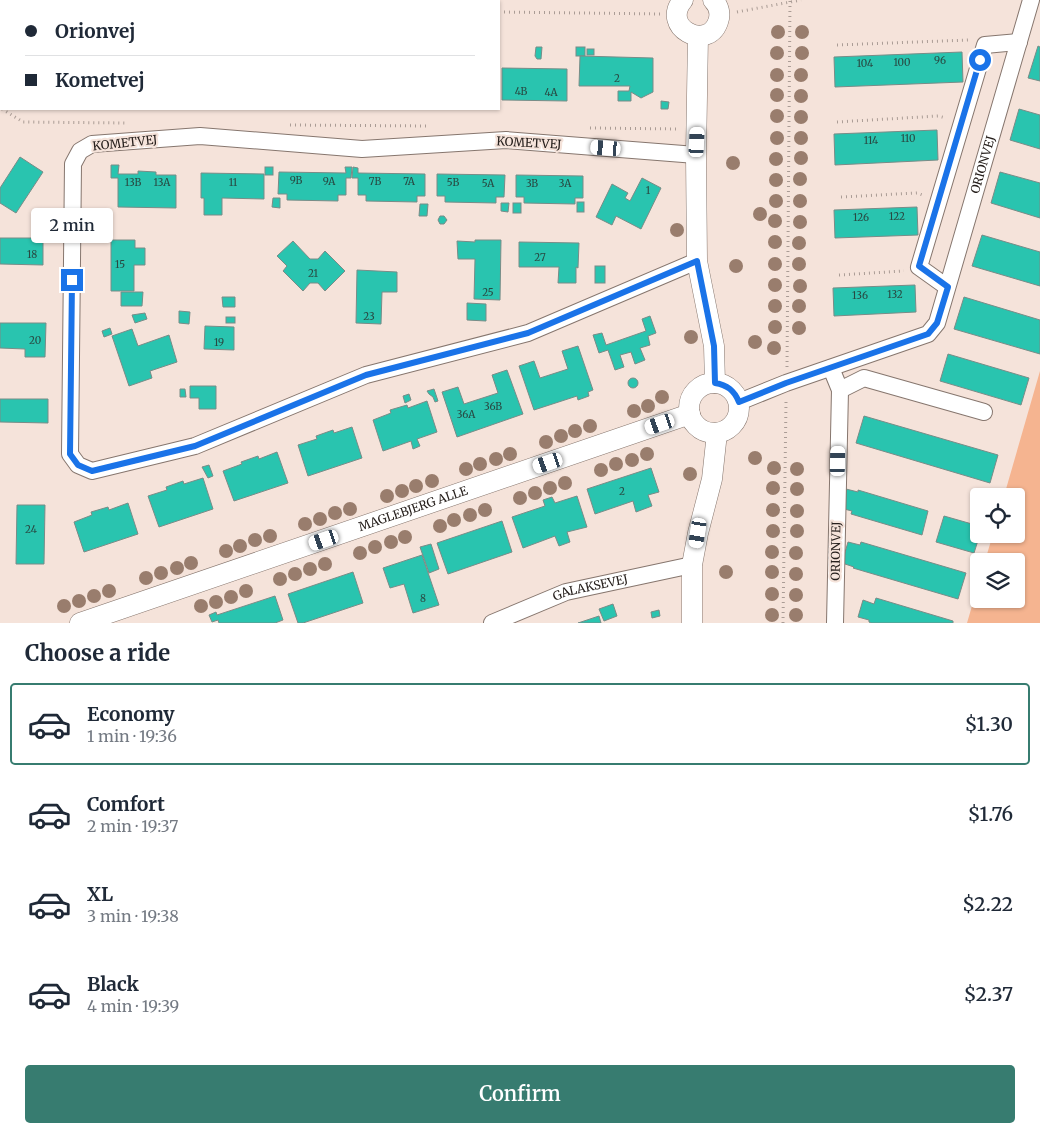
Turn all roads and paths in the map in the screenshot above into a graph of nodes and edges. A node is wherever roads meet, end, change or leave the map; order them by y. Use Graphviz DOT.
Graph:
graph roads {
  1 [pos="800,0"];
  2 [pos="1031,0"];
  3 [pos="790,1"];
  4 [pos="680,7"];
  5 [pos="716,7"];
  6 [pos="500,12"];
  7 [pos="698,36"];
  8 [pos="1019,42"];
  9 [pos="985,44"];
  10 [pos="838,45"];
  11 [pos="4,110"];
  12 [pos="837,122"];
  13 [pos="134,123"];
  14 [pos="962,124"];
  15 [pos="282,125"];
  16 [pos="430,126"];
  17 [pos="588,128"];
  18 [pos="697,129"];
  19 [pos="696,155"];
  20 [pos="841,197"];
  21 [pos="938,200"];
  22 [pos="697,261"];
  23 [pos="919,266"];
  24 [pos="840,275"];
  25 [pos="948,287"];
  26 [pos="831,368"];
  27 [pos="715,383"];
  28 [pos="786,383"];
  29 [pos="840,390"];
  30 [pos="739,402"];
  31 [pos="984,412"];
  32 [pos="690,414"];
  33 [pos="717,433"];
  34 [pos="692,565"];
  35 [pos="80,623"];
  36 [pos="492,623"];
  37 [pos="692,623"];
  38 [pos="783,623"];
  39 [pos="835,623"];
  1 -- 3 [label="path"];
  2 -- 8 [label="street, ORIONVEJ"];
  3 -- 5 [label="path"];
  3 -- 28 [label="path"];
  4 -- 6 [label="path"];
  4 -- 7 [label="street"];
  5 -- 7 [label="street"];
  7 -- 18 [label="street"];
  8 -- 9 [label="street"];
  8 -- 25 [label="street, ORIONVEJ"];
  9 -- 10 [label="path"];
  9 -- 14 [label="street"];
  11 -- 13 [label="path"];
  12 -- 14 [label="path"];
  14 -- 21 [label="street"];
  15 -- 16 [label="path"];
  17 -- 18 [label="path"];
  18 -- 19 [label="street"];
  19 -- 22 [label="street"];
  19 -- 22 [label="street, KOMETVEJ"];
  20 -- 21 [label="path"];
  21 -- 23 [label="street"];
  22 -- 27 [label="street"];
  23 -- 24 [label="path"];
  23 -- 25 [label="street"];
  25 -- 26 [label="street, ORIONVEJ"];
  26 -- 28 [label="street, ORIONVEJ"];
  26 -- 29 [label="street, ORIONVEJ"];
  27 -- 30 [label="street"];
  27 -- 32 [label="street"];
  28 -- 30 [label="street, ORIONVEJ"];
  28 -- 38 [label="path"];
  29 -- 31 [label="street"];
  29 -- 39 [label="street, ORIONVEJ"];
  30 -- 33 [label="street"];
  32 -- 33 [label="street"];
  32 -- 35 [label="street, MAGLEBJERG ALLE"];
  33 -- 34 [label="street"];
  34 -- 36 [label="street, GALAKSEVEJ"];
  34 -- 37 [label="street"];
}
